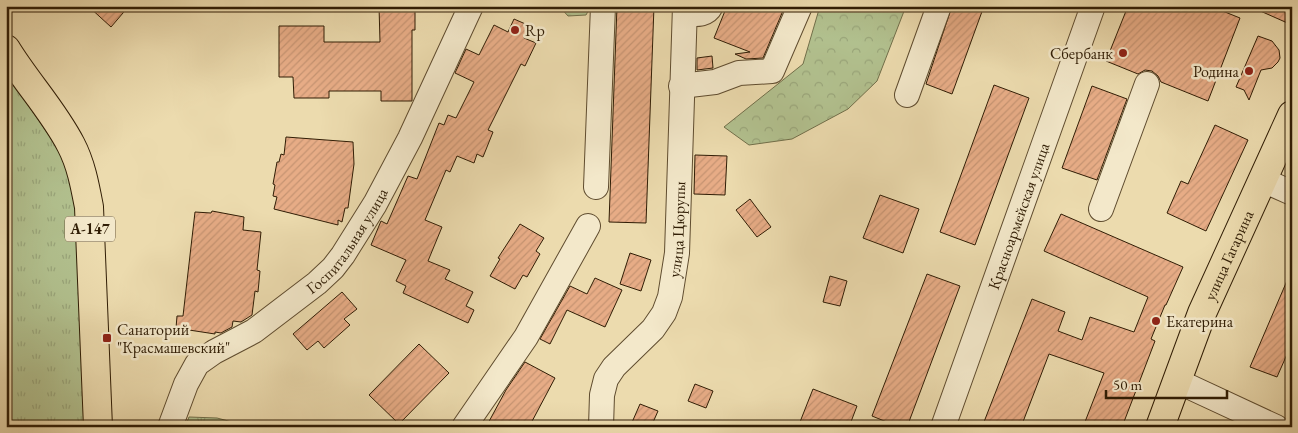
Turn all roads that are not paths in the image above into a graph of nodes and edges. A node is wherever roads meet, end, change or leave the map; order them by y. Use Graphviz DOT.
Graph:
graph roads {
  1 [pos="472,6"];
  2 [pos="604,6"];
  3 [pos="712,6"];
  4 [pos="800,6"];
  5 [pos="939,6"];
  6 [pos="1093,6"];
  7 [pos="685,10"];
  8 [pos="7,51"];
  9 [pos="1147,84"];
  10 [pos="681,86"];
  11 [pos="907,96"];
  12 [pos="1292,114"];
  13 [pos="1263,180"];
  14 [pos="596,187"];
  15 [pos="1292,193"];
  16 [pos="1101,209"];
  17 [pos="588,226"];
  18 [pos="1177,381"];
  19 [pos="98,427"];
  20 [pos="170,427"];
  21 [pos="464,427"];
  22 [pos="601,427"];
  23 [pos="943,427"];
  24 [pos="1160,427"];
  25 [pos="1276,427"];
  1 -- 20 [label="street, Госпитальная улица"];
  2 -- 14 [label="street"];
  3 -- 7 [label="street"];
  4 -- 10 [label="street"];
  5 -- 11 [label="street"];
  6 -- 23 [label="street, Красноармейская улица"];
  7 -- 10 [label="street, улица Цюрупы"];
  8 -- 19 [label="main road, А-147"];
  9 -- 16 [label="street"];
  10 -- 22 [label="street, улица Цюрупы"];
  12 -- 13 [label="main road, улица Гагарина"];
  13 -- 15 [label="street"];
  13 -- 18 [label="main road, улица Гагарина"];
  17 -- 21 [label="street"];
  18 -- 24 [label="main road, улица Гагарина"];
  18 -- 25 [label="street"];
}
